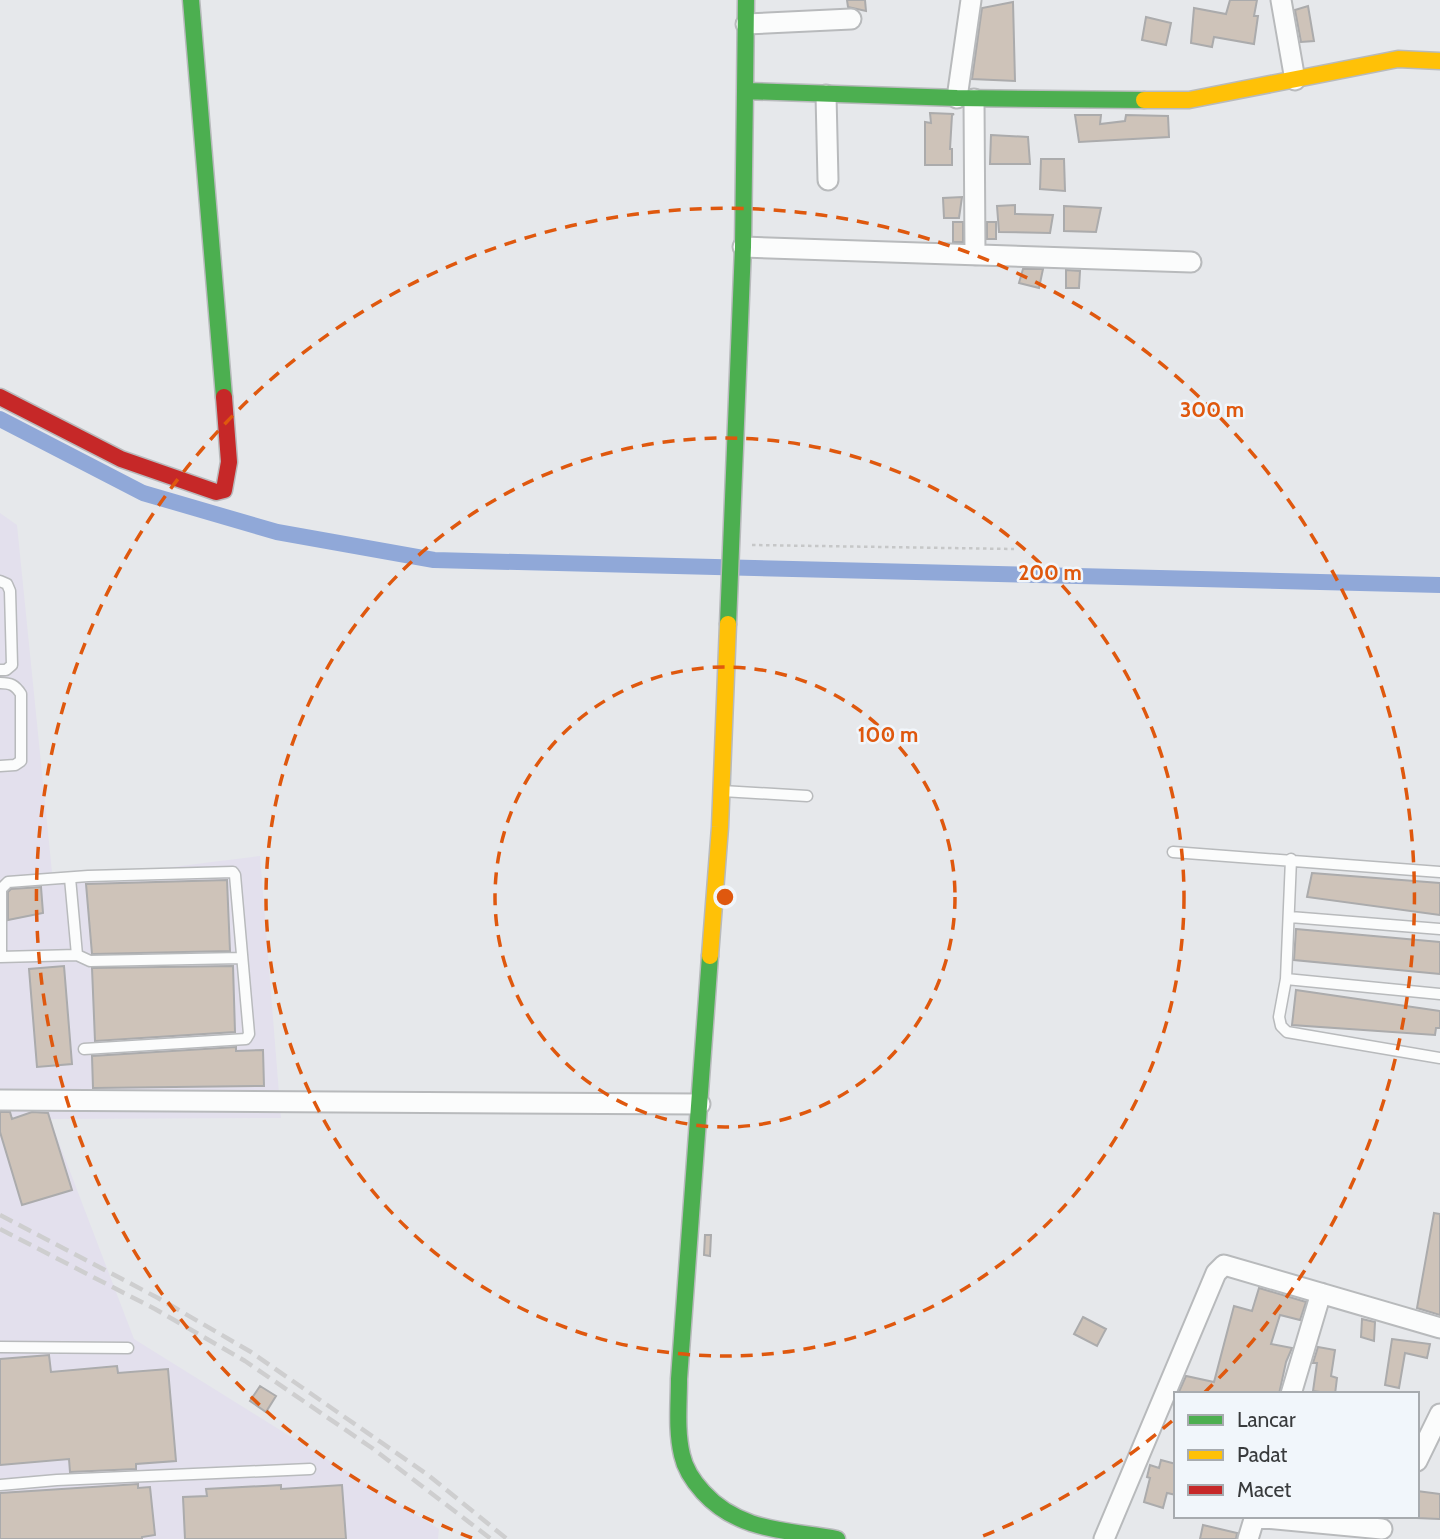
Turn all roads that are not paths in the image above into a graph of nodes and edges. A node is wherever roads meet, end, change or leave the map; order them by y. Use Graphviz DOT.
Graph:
graph roads {
  1 [pos="191,0"];
  2 [pos="746,0"];
  3 [pos="971,0"];
  4 [pos="1280,0"];
  5 [pos="851,19"];
  6 [pos="746,24"];
  7 [pos="1440,61"];
  8 [pos="1295,80"];
  9 [pos="745,92"];
  10 [pos="826,95"];
  11 [pos="966,98"];
  12 [pos="828,180"];
  13 [pos="743,247"];
  14 [pos="975,255"];
  15 [pos="1191,262"];
  16 [pos="0,397"];
  17 [pos="0,581"];
  18 [pos="0,670"];
  19 [pos="0,683"];
  20 [pos="0,766"];
  21 [pos="722,791"];
  22 [pos="807,796"];
  23 [pos="1173,852"];
  24 [pos="1291,859"];
  25 [pos="1440,872"];
  26 [pos="70,878"];
  27 [pos="1290,917"];
  28 [pos="1440,929"];
  29 [pos="77,955"];
  30 [pos="1,957"];
  31 [pos="241,958"];
  32 [pos="1286,979"];
  33 [pos="1440,994"];
  34 [pos="84,1049"];
  35 [pos="1440,1058"];
  36 [pos="0,1100"];
  37 [pos="700,1104"];
  38 [pos="1321,1293"];
  39 [pos="1440,1328"];
  40 [pos="0,1347"];
  41 [pos="128,1348"];
  42 [pos="1292,1392"];
  43 [pos="1440,1414"];
  44 [pos="1419,1457"];
  45 [pos="310,1469"];
  46 [pos="0,1485"];
  47 [pos="1255,1518"];
  48 [pos="1267,1518"];
  49 [pos="1384,1528"];
  50 [pos="837,1539"];
  51 [pos="1104,1539"];
  52 [pos="1248,1539"];
  1 -- 16 [label="street"];
  2 -- 6 [label="street"];
  3 -- 11 [label="street"];
  4 -- 8 [label="street"];
  5 -- 6 [label="street"];
  6 -- 9 [label="street"];
  7 -- 8 [label="street"];
  8 -- 11 [label="street"];
  9 -- 10 [label="street"];
  9 -- 13 [label="street"];
  10 -- 11 [label="street"];
  10 -- 12 [label="street"];
  11 -- 14 [label="street"];
  13 -- 14 [label="street"];
  13 -- 21 [label="street"];
  14 -- 15 [label="street"];
  17 -- 18 [label="lane"];
  19 -- 20 [label="lane"];
  21 -- 22 [label="lane"];
  21 -- 37 [label="street"];
  23 -- 24 [label="lane"];
  24 -- 25 [label="lane"];
  24 -- 27 [label="lane"];
  26 -- 29 [label="lane"];
  26 -- 30 [label="lane"];
  26 -- 31 [label="lane"];
  27 -- 28 [label="lane"];
  27 -- 32 [label="lane"];
  29 -- 30 [label="lane"];
  29 -- 31 [label="lane"];
  31 -- 34 [label="lane"];
  32 -- 33 [label="lane"];
  32 -- 35 [label="lane"];
  36 -- 37 [label="street"];
  37 -- 50 [label="street"];
  38 -- 39 [label="street"];
  38 -- 42 [label="street"];
  38 -- 51 [label="street"];
  40 -- 41 [label="lane"];
  43 -- 44 [label="street"];
  45 -- 46 [label="lane"];
  47 -- 52 [label="street"];
  48 -- 49 [label="street"];
}
